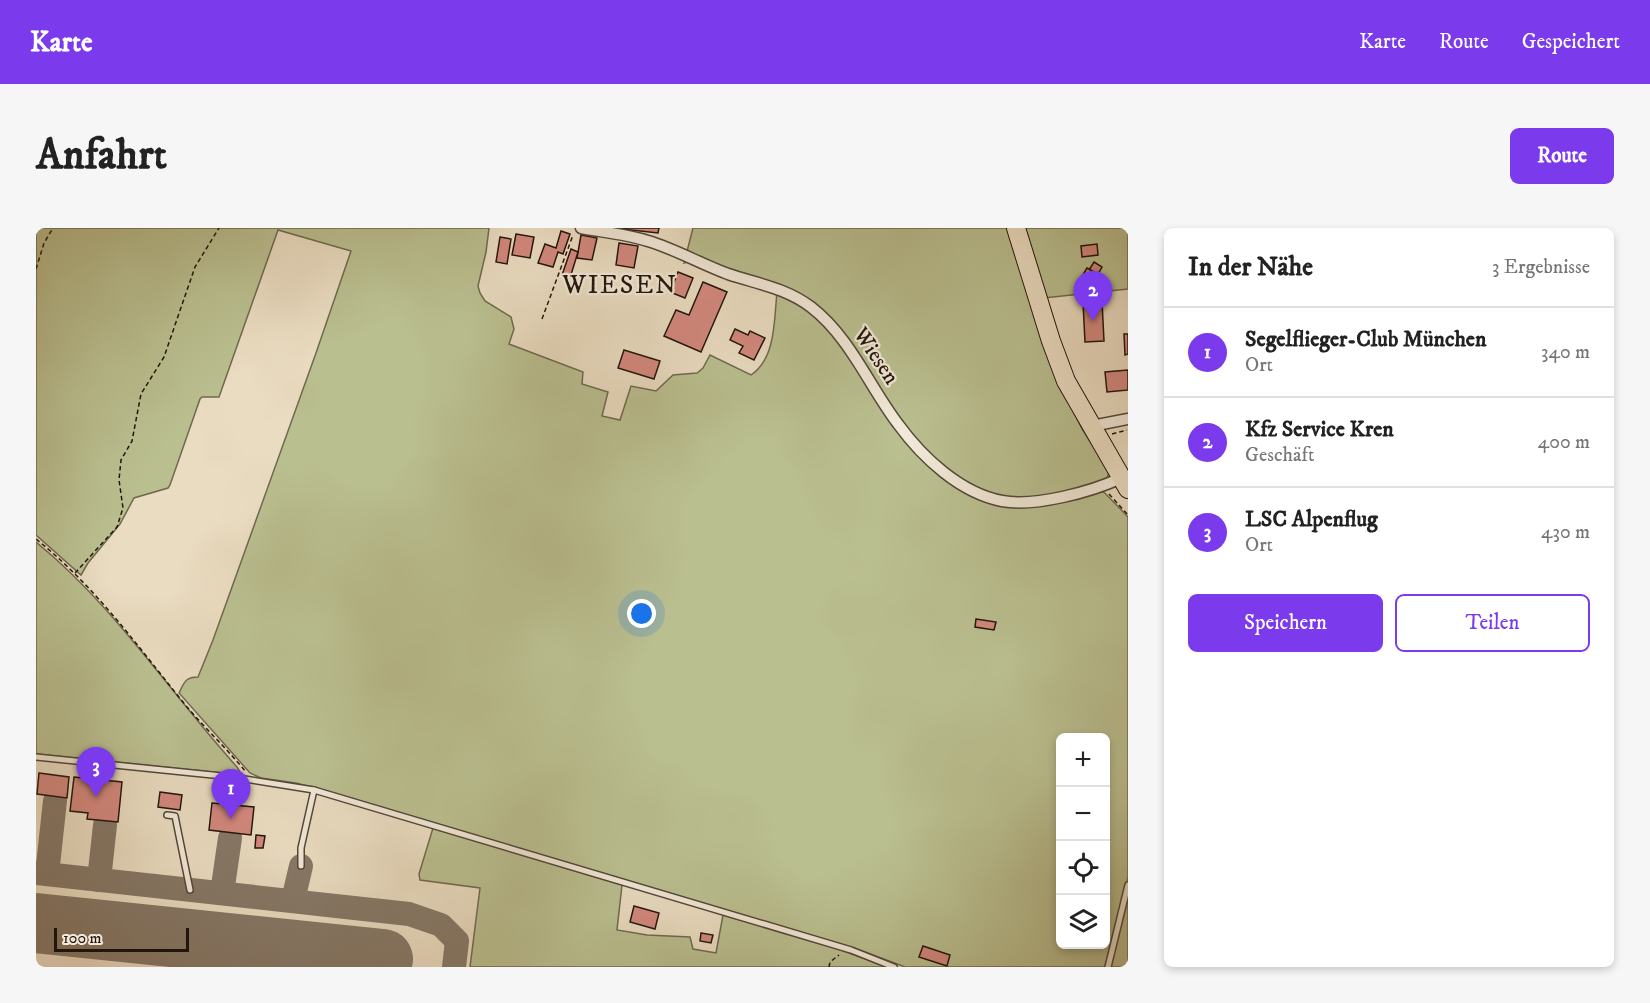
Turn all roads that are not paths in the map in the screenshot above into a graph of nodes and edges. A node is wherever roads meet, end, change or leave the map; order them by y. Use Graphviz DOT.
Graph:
graph roads {
  1 [pos="1016,228"];
  2 [pos="577,232"];
  3 [pos="1128,419"];
  4 [pos="1092,426"];
  5 [pos="1125,484"];
  6 [pos="36,757"];
  7 [pos="314,790"];
  8 [pos="167,815"];
  9 [pos="301,866"];
  10 [pos="1128,885"];
  11 [pos="190,890"];
  12 [pos="894,967"];
  13 [pos="1108,967"];
  1 -- 4 [label="main road"];
  2 -- 5 [label="street, Wiesen"];
  3 -- 4 [label="street"];
  4 -- 5 [label="main road"];
  6 -- 7 [label="lane"];
  7 -- 9 [label="lane"];
  7 -- 12 [label="lane"];
  8 -- 11 [label="lane"];
  10 -- 13 [label="lane"];
}
